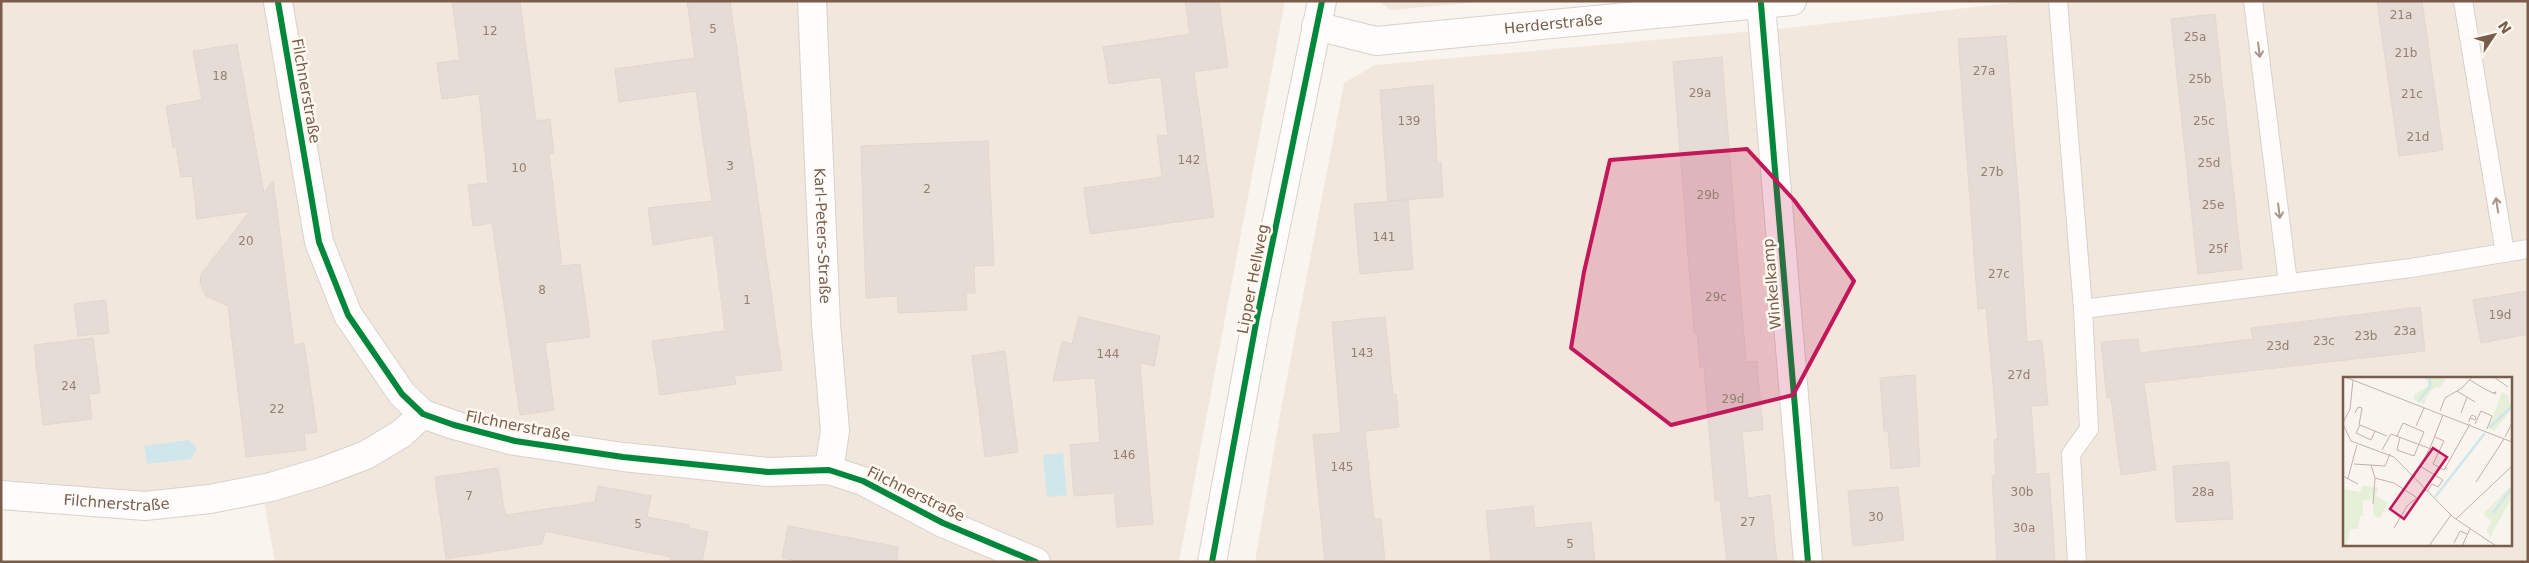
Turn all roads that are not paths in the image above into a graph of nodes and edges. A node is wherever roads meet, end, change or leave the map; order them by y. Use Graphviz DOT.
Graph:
graph roads {
  1 [pos="812,1"];
  2 [pos="1792,1"];
  3 [pos="2058,1"];
  4 [pos="2253,1"];
  5 [pos="2463,1"];
  6 [pos="278,2"];
  7 [pos="1733,4"];
  8 [pos="1761,4"];
  9 [pos="1319,14"];
  10 [pos="2528,249"];
  11 [pos="2505,253"];
  12 [pos="2288,283"];
  13 [pos="2084,309"];
  14 [pos="423,414"];
  15 [pos="829,470"];
  16 [pos="1,495"];
  17 [pos="1036,562"];
  18 [pos="1212,562"];
  19 [pos="1808,562"];
  20 [pos="2076,562"];
  1 -- 15 [label="street, Karl-Peters-Straße"];
  2 -- 8 [label="street, Herderstraße"];
  3 -- 13 [label="lane"];
  4 -- 12 [label="lane, one-way"];
  11 -- 5 [label="lane, one-way"];
  6 -- 14 [label="street, Filchnerstraße"];
  7 -- 8 [label="street, Herderstraße"];
  7 -- 9 [label="street, Herderstraße"];
  8 -- 19 [label="street, Winkelkamp"];
  9 -- 18 [label="street, Lipper Hellweg"];
  10 -- 11 [label="lane"];
  11 -- 12 [label="lane"];
  12 -- 13 [label="lane"];
  13 -- 20 [label="lane"];
  14 -- 15 [label="street, Filchnerstraße"];
  14 -- 16 [label="street, Filchnerstraße"];
  15 -- 17 [label="street, Filchnerstraße"];
}
